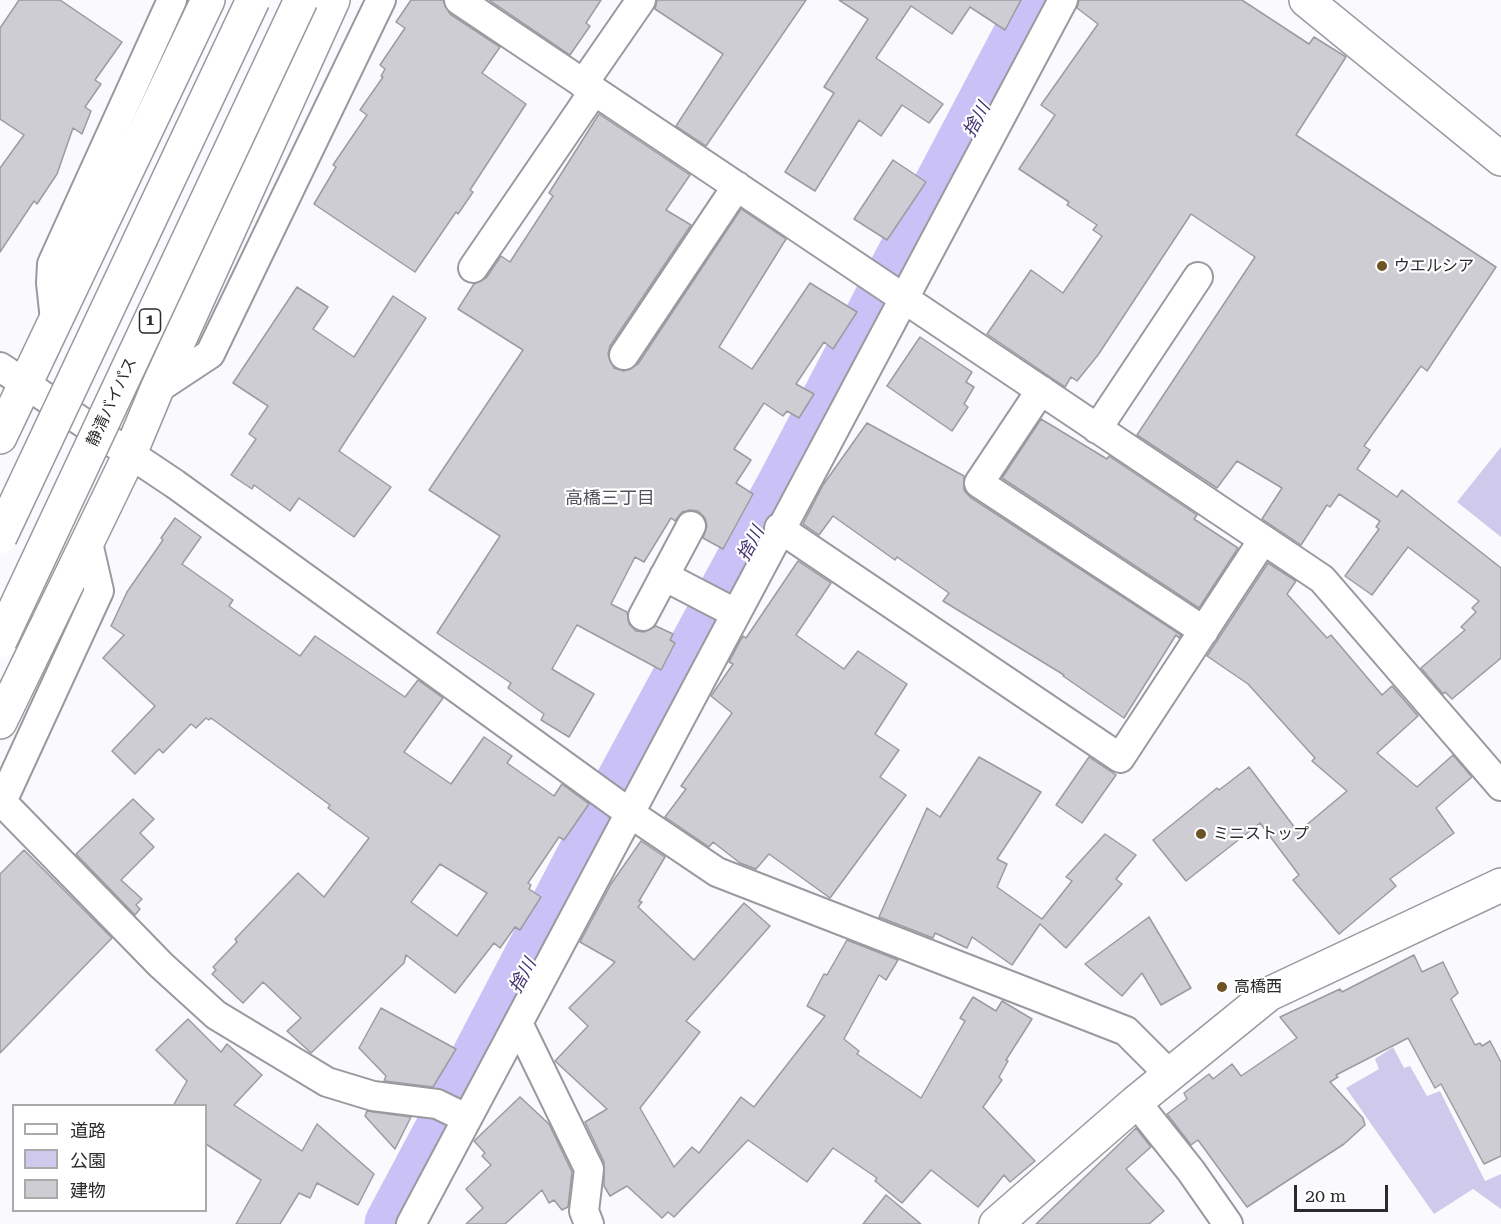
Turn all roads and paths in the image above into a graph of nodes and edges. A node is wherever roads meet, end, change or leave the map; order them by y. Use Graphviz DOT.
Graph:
graph roads {
  1 [pos="172,0"];
  2 [pos="208,0"];
  3 [pos="253,0"];
  4 [pos="301,0"];
  5 [pos="333,0"];
  6 [pos="381,0"];
  7 [pos="459,0"];
  8 [pos="641,0"];
  9 [pos="1063,0"];
  10 [pos="1306,0"];
  11 [pos="589,87"];
  12 [pos="1500,158"];
  13 [pos="737,186"];
  14 [pos="472,268"];
  15 [pos="1198,277"];
  16 [pos="904,298"];
  17 [pos="55,320"];
  18 [pos="624,355"];
  19 [pos="12,376"];
  20 [pos="157,389"];
  21 [pos="1041,390"];
  22 [pos="1097,429"];
  23 [pos="0,437"];
  24 [pos="129,456"];
  25 [pos="691,526"];
  26 [pos="779,528"];
  27 [pos="0,537"];
  28 [pos="1263,540"];
  29 [pos="88,543"];
  30 [pos="664,576"];
  31 [pos="735,613"];
  32 [pos="643,616"];
  33 [pos="1204,631"];
  34 [pos="0,641"];
  35 [pos="0,722"];
  36 [pos="1501,786"];
  37 [pos="1,804"];
  38 [pos="631,814"];
  39 [pos="1501,885"];
  40 [pos="518,1023"];
  41 [pos="1169,1074"];
  42 [pos="1136,1102"];
  43 [pos="466,1118"];
  44 [pos="411,1224"];
  45 [pos="589,1224"];
  46 [pos="996,1224"];
  47 [pos="1228,1224"];
  1 -- 17 [label="street"];
  2 -- 17 [label="main road"];
  3 -- 27 [label="main road, bridge"];
  4 -- 34 [label="main road, 静清バイパス / 1, bridge"];
  5 -- 20 [label="main road"];
  6 -- 20 [label="street"];
  7 -- 11 [label="street"];
  8 -- 11 [label="street"];
  9 -- 16 [label="street"];
  10 -- 12 [label="main road"];
  11 -- 13 [label="street"];
  11 -- 14 [label="street"];
  13 -- 16 [label="street"];
  13 -- 18 [label="street"];
  15 -- 22 [label="street"];
  16 -- 21 [label="street"];
  16 -- 26 [label="street"];
  17 -- 19 [label="main road"];
  19 -- 23 [label="main road"];
  19 -- 24 [label="street"];
  20 -- 24 [label="main road"];
  21 -- 22 [label="street"];
  21 -- 33 [label="street"];
  22 -- 28 [label="street"];
  24 -- 29 [label="main road"];
  24 -- 38 [label="street"];
  25 -- 30 [label="street"];
  26 -- 31 [label="street"];
  26 -- 33 [label="street"];
  28 -- 33 [label="street"];
  28 -- 36 [label="street"];
  29 -- 35 [label="main road"];
  29 -- 37 [label="street"];
  30 -- 31 [label="street"];
  30 -- 32 [label="street"];
  31 -- 38 [label="street"];
  37 -- 43 [label="street"];
  38 -- 40 [label="street"];
  38 -- 41 [label="street"];
  39 -- 41 [label="main road"];
  40 -- 43 [label="street"];
  40 -- 45 [label="street"];
  41 -- 42 [label="main road"];
  42 -- 46 [label="main road"];
  42 -- 47 [label="street"];
  43 -- 44 [label="street"];
}
